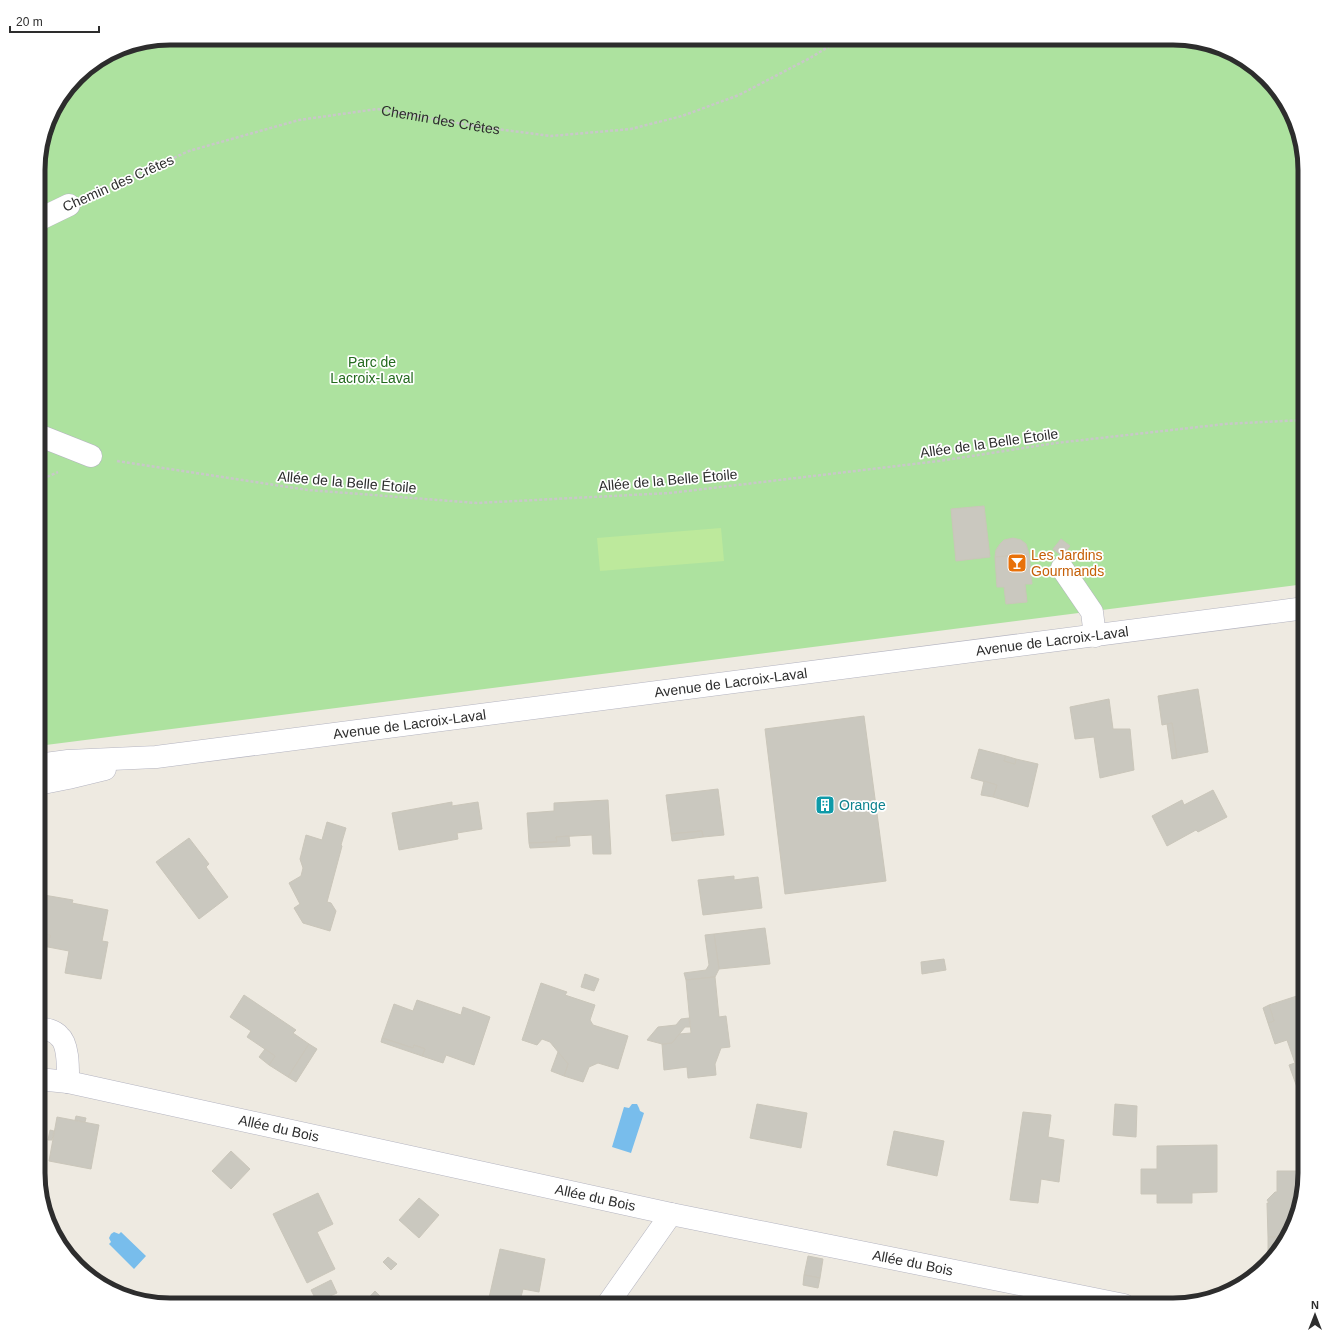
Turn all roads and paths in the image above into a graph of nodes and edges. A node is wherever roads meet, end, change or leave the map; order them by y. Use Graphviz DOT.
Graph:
graph roads {
  1 [pos="831,45"];
  2 [pos="69,205"];
  3 [pos="45,217"];
  4 [pos="1298,420"];
  5 [pos="45,438"];
  6 [pos="91,456"];
  7 [pos="45,478"];
  8 [pos="1062,568"];
  9 [pos="1298,609"];
  10 [pos="1095,636"];
  11 [pos="156,757"];
  12 [pos="45,764"];
  13 [pos="45,783"];
  14 [pos="45,1029"];
  15 [pos="45,1079"];
  16 [pos="68,1082"];
  17 [pos="671,1214"];
  18 [pos="612,1298"];
  19 [pos="1089,1298"];
  1 -- 2 [label="path, Chemin des Crêtes"];
  2 -- 3 [label="street, Chemin des Crêtes"];
  4 -- 6 [label="path, Allée de la Belle Étoile"];
  5 -- 6 [label="street"];
  6 -- 7 [label="path"];
  8 -- 10 [label="street"];
  9 -- 10 [label="street, Avenue de Lacroix-Laval"];
  10 -- 11 [label="street, Avenue de Lacroix-Laval"];
  11 -- 12 [label="street, Avenue de Lacroix-Laval"];
  11 -- 13 [label="street, Avenue de Lacroix-Laval"];
  14 -- 16 [label="street"];
  15 -- 16 [label="street, Allée du Bois"];
  16 -- 17 [label="street, Allée du Bois"];
  17 -- 18 [label="street"];
  17 -- 19 [label="street, Allée du Bois"];
}
